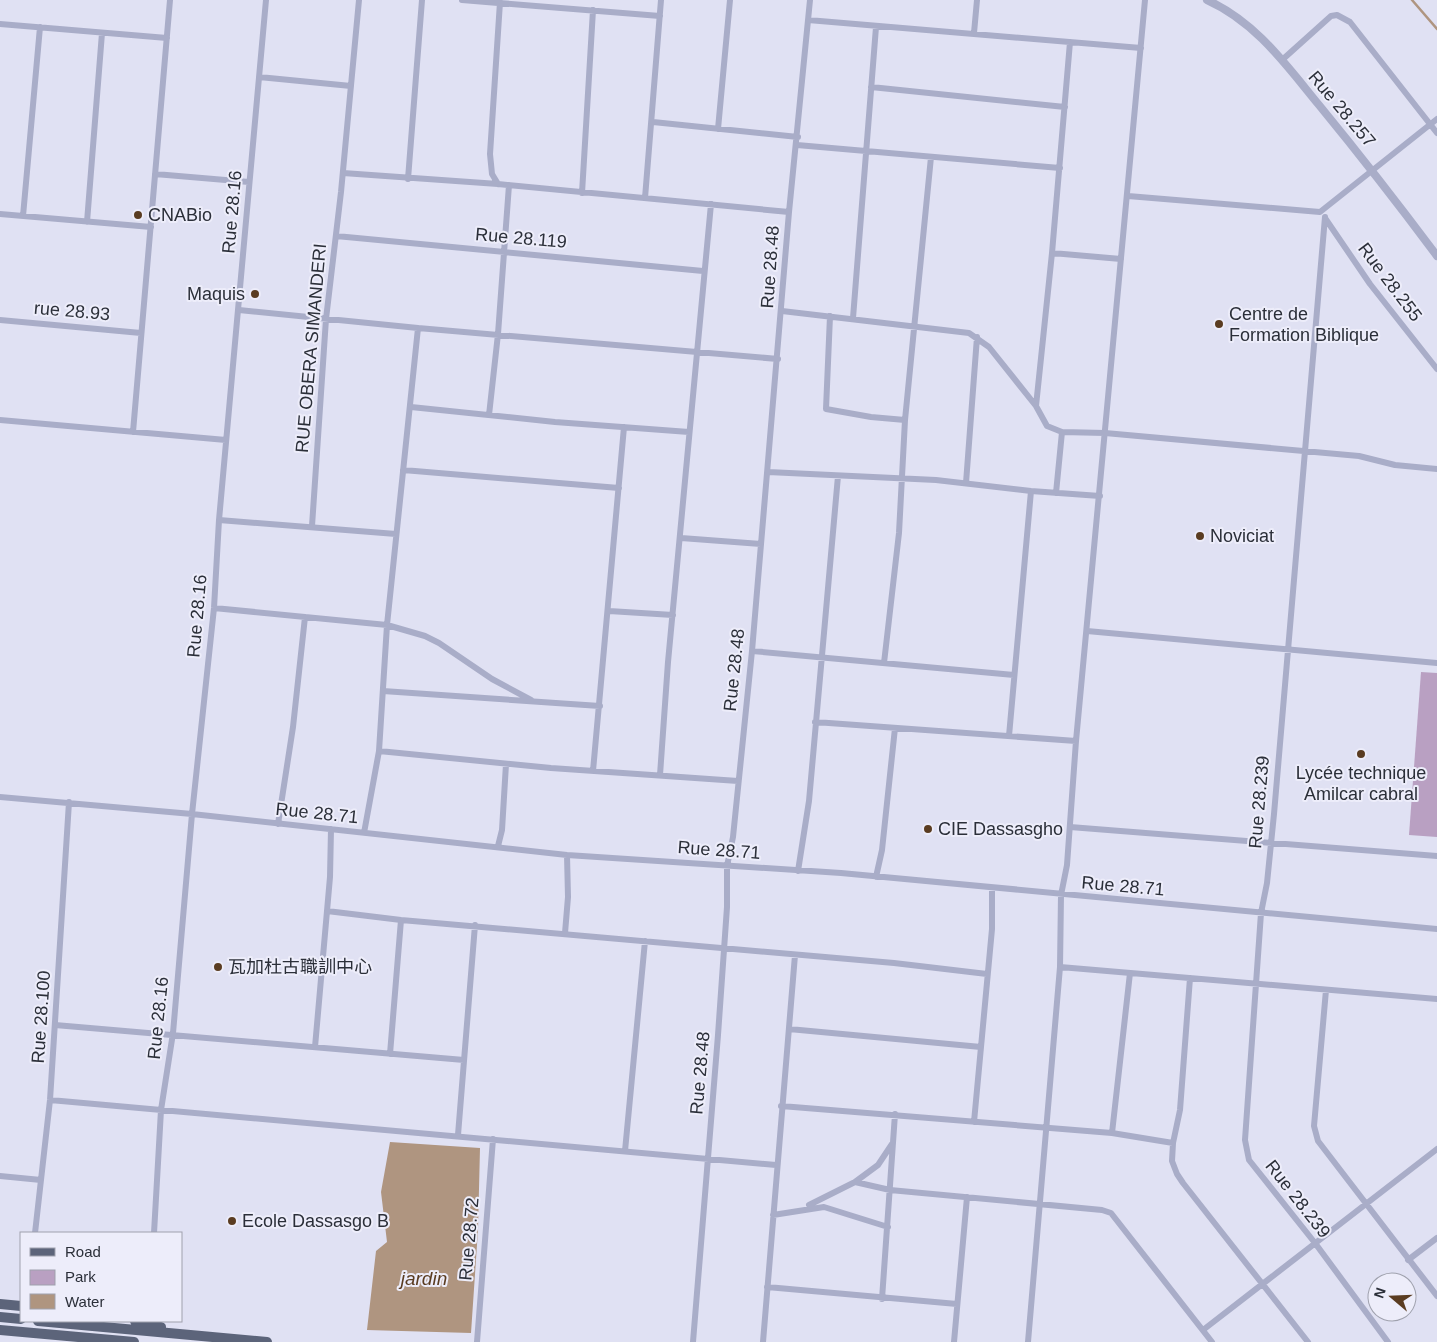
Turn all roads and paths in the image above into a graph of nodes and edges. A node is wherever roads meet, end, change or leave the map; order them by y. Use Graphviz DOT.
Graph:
graph roads {
  1 [pos="170,0"];
  2 [pos="266,0"];
  3 [pos="359,0"];
  4 [pos="422,0"];
  5 [pos="462,0"];
  6 [pos="661,0"];
  7 [pos="730,0"];
  8 [pos="810,0"];
  9 [pos="977,0"];
  10 [pos="1145,0"];
  11 [pos="1207,0"];
  12 [pos="500,2"];
  13 [pos="511,2"];
  14 [pos="593,10"];
  15 [pos="660,16"];
  16 [pos="808,20"];
  17 [pos="0,24"];
  18 [pos="40,27"];
  19 [pos="876,27"];
  20 [pos="102,32"];
  21 [pos="974,33"];
  22 [pos="167,38"];
  23 [pos="1070,42"];
  24 [pos="1141,48"];
  25 [pos="1282,60"];
  26 [pos="258,77"];
  27 [pos="351,86"];
  28 [pos="871,87"];
  29 [pos="1065,107"];
  30 [pos="1437,119"];
  31 [pos="653,122"];
  32 [pos="1430,124"];
  33 [pos="718,129"];
  34 [pos="1437,132"];
  35 [pos="798,137"];
  36 [pos="797,145"];
  37 [pos="865,151"];
  38 [pos="931,157"];
  39 [pos="1060,168"];
  40 [pos="1372,169"];
  41 [pos="343,172"];
  42 [pos="155,174"];
  43 [pos="408,179"];
  44 [pos="249,182"];
  45 [pos="498,184"];
  46 [pos="509,185"];
  47 [pos="582,192"];
  48 [pos="1128,196"];
  49 [pos="645,198"];
  50 [pos="711,204"];
  51 [pos="789,212"];
  52 [pos="0,214"];
  53 [pos="1322,215"];
  54 [pos="23,216"];
  55 [pos="87,222"];
  56 [pos="150,227"];
  57 [pos="336,236"];
  58 [pos="504,251"];
  59 [pos="1052,253"];
  60 [pos="1437,256"];
  61 [pos="1121,259"];
  62 [pos="703,271"];
  63 [pos="239,310"];
  64 [pos="782,311"];
  65 [pos="830,316"];
  66 [pos="853,318"];
  67 [pos="326,319"];
  68 [pos="0,320"];
  69 [pos="418,328"];
  70 [pos="914,328"];
  71 [pos="142,333"];
  72 [pos="498,334"];
  73 [pos="977,337"];
  74 [pos="696,352"];
  75 [pos="778,360"];
  76 [pos="1436,365"];
  77 [pos="1036,406"];
  78 [pos="411,407"];
  79 [pos="489,415"];
  80 [pos="0,420"];
  81 [pos="905,420"];
  82 [pos="624,427"];
  83 [pos="133,432"];
  84 [pos="689,432"];
  85 [pos="1062,432"];
  86 [pos="1105,433"];
  87 [pos="226,440"];
  88 [pos="1304,450"];
  89 [pos="1437,469"];
  90 [pos="403,470"];
  91 [pos="768,472"];
  92 [pos="838,476"];
  93 [pos="903,480"];
  94 [pos="966,483"];
  95 [pos="619,488"];
  96 [pos="1031,491"];
  97 [pos="1056,493"];
  98 [pos="1100,496"];
  99 [pos="219,520"];
  100 [pos="312,526"];
  101 [pos="396,534"];
  102 [pos="681,538"];
  103 [pos="762,544"];
  104 [pos="214,608"];
  105 [pos="609,611"];
  106 [pos="673,615"];
  107 [pos="305,617"];
  108 [pos="388,625"];
  109 [pos="1087,632"];
  110 [pos="1286,649"];
  111 [pos="752,651"];
  112 [pos="821,657"];
  113 [pos="884,663"];
  114 [pos="1437,663"];
  115 [pos="1014,675"];
  116 [pos="383,691"];
  117 [pos="531,700"];
  118 [pos="600,706"];
  119 [pos="815,722"];
  120 [pos="895,728"];
  121 [pos="1009,736"];
  122 [pos="1076,741"];
  123 [pos="379,751"];
  124 [pos="506,764"];
  125 [pos="593,771"];
  126 [pos="660,775"];
  127 [pos="738,781"];
  128 [pos="0,797"];
  129 [pos="68,802"];
  130 [pos="192,814"];
  131 [pos="278,824"];
  132 [pos="1070,827"];
  133 [pos="331,829"];
  134 [pos="364,833"];
  135 [pos="1271,842"];
  136 [pos="498,846"];
  137 [pos="567,855"];
  138 [pos="1437,856"];
  139 [pos="727,866"];
  140 [pos="798,871"];
  141 [pos="876,877"];
  142 [pos="992,889"];
  143 [pos="1061,895"];
  144 [pos="327,911"];
  145 [pos="1261,913"];
  146 [pos="401,920"];
  147 [pos="475,925"];
  148 [pos="1437,929"];
  149 [pos="565,933"];
  150 [pos="645,941"];
  151 [pos="724,948"];
  152 [pos="795,955"];
  153 [pos="1060,967"];
  154 [pos="1130,973"];
  155 [pos="987,974"];
  156 [pos="1190,978"];
  157 [pos="1258,984"];
  158 [pos="1326,990"];
  159 [pos="1437,999"];
  160 [pos="56,1025"];
  161 [pos="789,1029"];
  162 [pos="173,1033"];
  163 [pos="315,1047"];
  164 [pos="981,1047"];
  165 [pos="390,1054"];
  166 [pos="464,1060"];
  167 [pos="50,1100"];
  168 [pos="781,1106"];
  169 [pos="161,1110"];
  170 [pos="895,1114"];
  171 [pos="974,1122"];
  172 [pos="1046,1129"];
  173 [pos="1112,1133"];
  174 [pos="458,1136"];
  175 [pos="493,1139"];
  176 [pos="893,1142"];
  177 [pos="1172,1142"];
  178 [pos="1437,1149"];
  179 [pos="626,1151"];
  180 [pos="707,1159"];
  181 [pos="776,1164"];
  182 [pos="0,1176"];
  183 [pos="41,1180"];
  184 [pos="854,1182"];
  185 [pos="890,1190"];
  186 [pos="967,1197"];
  187 [pos="1039,1203"];
  188 [pos="1366,1203"];
  189 [pos="802,1209"];
  190 [pos="773,1216"];
  191 [pos="888,1227"];
  192 [pos="36,1232"];
  193 [pos="154,1232"];
  194 [pos="1437,1238"];
  195 [pos="1315,1243"];
  196 [pos="1408,1260"];
  197 [pos="1265,1284"];
  198 [pos="767,1287"];
  199 [pos="1437,1296"];
  200 [pos="882,1299"];
  201 [pos="0,1304"];
  202 [pos="957,1304"];
  203 [pos="20,1306"];
  204 [pos="0,1317"];
  205 [pos="20,1319"];
  206 [pos="61,1322"];
  207 [pos="138,1322"];
  208 [pos="151,1326"];
  209 [pos="0,1330"];
  210 [pos="1203,1330"];
  211 [pos="134,1342"];
  212 [pos="267,1342"];
  213 [pos="476,1342"];
  214 [pos="693,1342"];
  215 [pos="763,1342"];
  216 [pos="954,1342"];
  217 [pos="1028,1342"];
  218 [pos="1212,1342"];
  219 [pos="1308,1342"];
  220 [pos="1388,1342"];
  1 -- 22 [label="street"];
  2 -- 26 [label="street, Rue 28.16"];
  3 -- 27 [label="street"];
  4 -- 43 [label="street"];
  5 -- 12 [label="street"];
  6 -- 15 [label="street"];
  7 -- 33 [label="street"];
  8 -- 16 [label="street, Rue 28.48"];
  9 -- 21 [label="street"];
  10 -- 24 [label="street"];
  11 -- 25 [label="street, Rue 28.257"];
  12 -- 13 [label="street"];
  12 -- 45 [label="street"];
  13 -- 14 [label="street"];
  14 -- 15 [label="street"];
  14 -- 47 [label="street"];
  15 -- 31 [label="street"];
  16 -- 19 [label="street"];
  16 -- 35 [label="street, Rue 28.48"];
  17 -- 18 [label="street"];
  18 -- 20 [label="street"];
  18 -- 54 [label="street"];
  19 -- 21 [label="street"];
  19 -- 28 [label="street"];
  20 -- 22 [label="street"];
  20 -- 55 [label="street"];
  21 -- 23 [label="street"];
  22 -- 42 [label="street"];
  23 -- 24 [label="street"];
  23 -- 29 [label="street"];
  24 -- 48 [label="street"];
  25 -- 32 [label="street"];
  25 -- 40 [label="street, Rue 28.257"];
  26 -- 27 [label="street"];
  26 -- 44 [label="street, Rue 28.16"];
  27 -- 41 [label="street"];
  28 -- 29 [label="street"];
  28 -- 37 [label="street"];
  29 -- 39 [label="street"];
  30 -- 32 [label="street"];
  31 -- 33 [label="street"];
  31 -- 49 [label="street"];
  32 -- 34 [label="street"];
  32 -- 40 [label="street"];
  33 -- 35 [label="street"];
  35 -- 36 [label="street, Rue 28.48"];
  36 -- 37 [label="street"];
  36 -- 51 [label="street, Rue 28.48"];
  37 -- 38 [label="street"];
  37 -- 66 [label="street"];
  38 -- 39 [label="street"];
  38 -- 70 [label="street"];
  39 -- 59 [label="street"];
  40 -- 53 [label="street"];
  40 -- 60 [label="street, Rue 28.257"];
  41 -- 43 [label="street"];
  41 -- 57 [label="street, RUE OBERA SIMANDERI"];
  42 -- 44 [label="street"];
  42 -- 56 [label="street"];
  43 -- 45 [label="street"];
  44 -- 63 [label="street, Rue 28.16"];
  45 -- 46 [label="street"];
  46 -- 47 [label="street"];
  46 -- 58 [label="street"];
  47 -- 49 [label="street"];
  48 -- 53 [label="street"];
  48 -- 61 [label="street"];
  49 -- 50 [label="street"];
  50 -- 51 [label="street"];
  50 -- 62 [label="street"];
  51 -- 64 [label="street, Rue 28.48"];
  52 -- 54 [label="street"];
  53 -- 76 [label="street, Rue 28.255"];
  53 -- 88 [label="street, Rue 28.239"];
  54 -- 55 [label="street"];
  55 -- 56 [label="street"];
  56 -- 71 [label="street"];
  57 -- 58 [label="street, Rue 28.119"];
  57 -- 67 [label="street, RUE OBERA SIMANDERI"];
  58 -- 62 [label="street, Rue 28.119"];
  58 -- 72 [label="street"];
  59 -- 61 [label="street"];
  59 -- 77 [label="street"];
  61 -- 86 [label="street"];
  62 -- 74 [label="street"];
  63 -- 67 [label="street"];
  63 -- 87 [label="street, Rue 28.16"];
  64 -- 65 [label="street"];
  64 -- 75 [label="street, Rue 28.48"];
  65 -- 66 [label="street"];
  65 -- 81 [label="street"];
  66 -- 70 [label="street"];
  67 -- 69 [label="street"];
  67 -- 100 [label="street, RUE OBERA SIMANDERI"];
  68 -- 71 [label="street, rue 28.93"];
  69 -- 72 [label="street"];
  69 -- 78 [label="street"];
  70 -- 73 [label="street"];
  70 -- 81 [label="street"];
  71 -- 83 [label="street"];
  72 -- 74 [label="street"];
  72 -- 79 [label="street"];
  73 -- 77 [label="street"];
  73 -- 94 [label="street"];
  74 -- 75 [label="street"];
  74 -- 84 [label="street"];
  75 -- 91 [label="street, Rue 28.48"];
  77 -- 85 [label="street"];
  78 -- 79 [label="street"];
  78 -- 90 [label="street"];
  79 -- 82 [label="street"];
  80 -- 83 [label="street"];
  81 -- 93 [label="street"];
  82 -- 84 [label="street"];
  82 -- 95 [label="street"];
  83 -- 87 [label="street"];
  84 -- 102 [label="street"];
  85 -- 86 [label="street"];
  85 -- 97 [label="street"];
  86 -- 88 [label="street"];
  86 -- 98 [label="street"];
  87 -- 99 [label="street, Rue 28.16"];
  88 -- 89 [label="street"];
  88 -- 110 [label="street, Rue 28.239"];
  90 -- 95 [label="street"];
  90 -- 101 [label="street"];
  91 -- 92 [label="street"];
  91 -- 103 [label="street, Rue 28.48"];
  92 -- 93 [label="street"];
  92 -- 112 [label="street"];
  93 -- 94 [label="street"];
  93 -- 113 [label="street"];
  94 -- 96 [label="street"];
  95 -- 105 [label="street"];
  96 -- 97 [label="street"];
  96 -- 115 [label="street"];
  97 -- 98 [label="street"];
  98 -- 109 [label="street"];
  99 -- 100 [label="street"];
  99 -- 104 [label="street, Rue 28.16"];
  100 -- 101 [label="street"];
  101 -- 108 [label="street"];
  102 -- 103 [label="street"];
  102 -- 106 [label="street"];
  103 -- 111 [label="street, Rue 28.48"];
  104 -- 107 [label="street"];
  104 -- 130 [label="street, Rue 28.16"];
  105 -- 106 [label="street"];
  105 -- 118 [label="street"];
  106 -- 126 [label="street"];
  107 -- 108 [label="street"];
  107 -- 131 [label="street"];
  108 -- 116 [label="street"];
  108 -- 117 [label="street"];
  109 -- 110 [label="street"];
  109 -- 122 [label="street"];
  110 -- 114 [label="street"];
  110 -- 135 [label="street, Rue 28.239"];
  111 -- 112 [label="street"];
  111 -- 127 [label="street, Rue 28.48"];
  112 -- 113 [label="street"];
  112 -- 119 [label="street"];
  113 -- 115 [label="street"];
  115 -- 121 [label="street"];
  116 -- 117 [label="street"];
  116 -- 123 [label="street"];
  117 -- 118 [label="street"];
  118 -- 125 [label="street"];
  119 -- 120 [label="street"];
  119 -- 140 [label="street"];
  120 -- 121 [label="street"];
  120 -- 141 [label="street"];
  121 -- 122 [label="street"];
  122 -- 132 [label="street"];
  123 -- 124 [label="street"];
  123 -- 134 [label="street"];
  124 -- 125 [label="street"];
  124 -- 136 [label="street"];
  125 -- 126 [label="street"];
  126 -- 127 [label="street"];
  127 -- 139 [label="street, Rue 28.48"];
  128 -- 129 [label="street, Rue 28.71"];
  129 -- 130 [label="street, Rue 28.71"];
  129 -- 160 [label="street, Rue 28.100"];
  130 -- 131 [label="street, Rue 28.71"];
  130 -- 162 [label="street, Rue 28.16"];
  131 -- 133 [label="street, Rue 28.71"];
  132 -- 135 [label="street"];
  132 -- 143 [label="street"];
  133 -- 134 [label="street, Rue 28.71"];
  133 -- 144 [label="street"];
  134 -- 136 [label="street, Rue 28.71"];
  135 -- 138 [label="street"];
  135 -- 145 [label="street, Rue 28.239"];
  136 -- 137 [label="street, Rue 28.71"];
  137 -- 139 [label="street, Rue 28.71"];
  137 -- 149 [label="street"];
  139 -- 140 [label="street, Rue 28.71"];
  139 -- 151 [label="street, Rue 28.48"];
  140 -- 141 [label="street, Rue 28.71"];
  141 -- 142 [label="street, Rue 28.71"];
  142 -- 143 [label="street, Rue 28.71"];
  142 -- 155 [label="street"];
  143 -- 145 [label="street, Rue 28.71"];
  143 -- 153 [label="street"];
  144 -- 146 [label="street"];
  144 -- 163 [label="street"];
  145 -- 148 [label="street, Rue 28.71"];
  145 -- 157 [label="street, Rue 28.239"];
  146 -- 147 [label="street"];
  146 -- 165 [label="street"];
  147 -- 149 [label="street"];
  147 -- 166 [label="street"];
  149 -- 150 [label="street"];
  150 -- 151 [label="street"];
  150 -- 179 [label="street"];
  151 -- 152 [label="street"];
  151 -- 180 [label="street, Rue 28.48"];
  152 -- 155 [label="street"];
  152 -- 161 [label="street"];
  153 -- 154 [label="street"];
  153 -- 172 [label="street"];
  154 -- 156 [label="street"];
  154 -- 173 [label="street"];
  155 -- 164 [label="street"];
  156 -- 157 [label="street"];
  156 -- 177 [label="street"];
  157 -- 158 [label="street"];
  157 -- 195 [label="street, Rue 28.239"];
  158 -- 159 [label="street"];
  158 -- 188 [label="street"];
  160 -- 162 [label="street"];
  160 -- 167 [label="street, Rue 28.100"];
  161 -- 164 [label="street"];
  161 -- 168 [label="street"];
  162 -- 163 [label="street"];
  162 -- 169 [label="street, Rue 28.16"];
  163 -- 165 [label="street"];
  164 -- 171 [label="street"];
  165 -- 166 [label="street"];
  166 -- 174 [label="street"];
  167 -- 169 [label="street"];
  167 -- 183 [label="street, Rue 28.100"];
  168 -- 170 [label="street"];
  168 -- 181 [label="street"];
  169 -- 174 [label="street"];
  169 -- 193 [label="street, Rue 28.16"];
  170 -- 171 [label="street"];
  170 -- 176 [label="street"];
  171 -- 172 [label="street"];
  172 -- 173 [label="street"];
  172 -- 187 [label="street"];
  173 -- 177 [label="street"];
  174 -- 175 [label="street"];
  175 -- 179 [label="street"];
  175 -- 213 [label="street, Rue 28.72"];
  176 -- 184 [label="street"];
  176 -- 185 [label="street"];
  177 -- 197 [label="street"];
  178 -- 188 [label="street"];
  179 -- 180 [label="street"];
  180 -- 181 [label="street"];
  180 -- 214 [label="street, Rue 28.48"];
  181 -- 190 [label="street"];
  182 -- 183 [label="street"];
  183 -- 192 [label="street, Rue 28.100"];
  184 -- 185 [label="street"];
  184 -- 189 [label="street"];
  185 -- 186 [label="street"];
  185 -- 191 [label="street"];
  186 -- 187 [label="street"];
  186 -- 202 [label="street"];
  187 -- 210 [label="street"];
  187 -- 217 [label="street"];
  188 -- 195 [label="street"];
  188 -- 196 [label="street"];
  189 -- 190 [label="street"];
  189 -- 191 [label="street"];
  190 -- 198 [label="street"];
  191 -- 200 [label="street"];
  194 -- 196 [label="street"];
  195 -- 197 [label="street"];
  195 -- 220 [label="street, Rue 28.239"];
  196 -- 199 [label="street"];
  197 -- 210 [label="street"];
  197 -- 219 [label="street"];
  198 -- 200 [label="street"];
  198 -- 215 [label="street"];
  200 -- 202 [label="street"];
  201 -- 203 [label="main road"];
  202 -- 216 [label="street"];
  204 -- 205 [label="main road"];
  206 -- 208 [label="main road"];
  207 -- 208 [label="main road"];
  208 -- 212 [label="main road"];
  209 -- 211 [label="main road"];
  210 -- 218 [label="street"];
}
